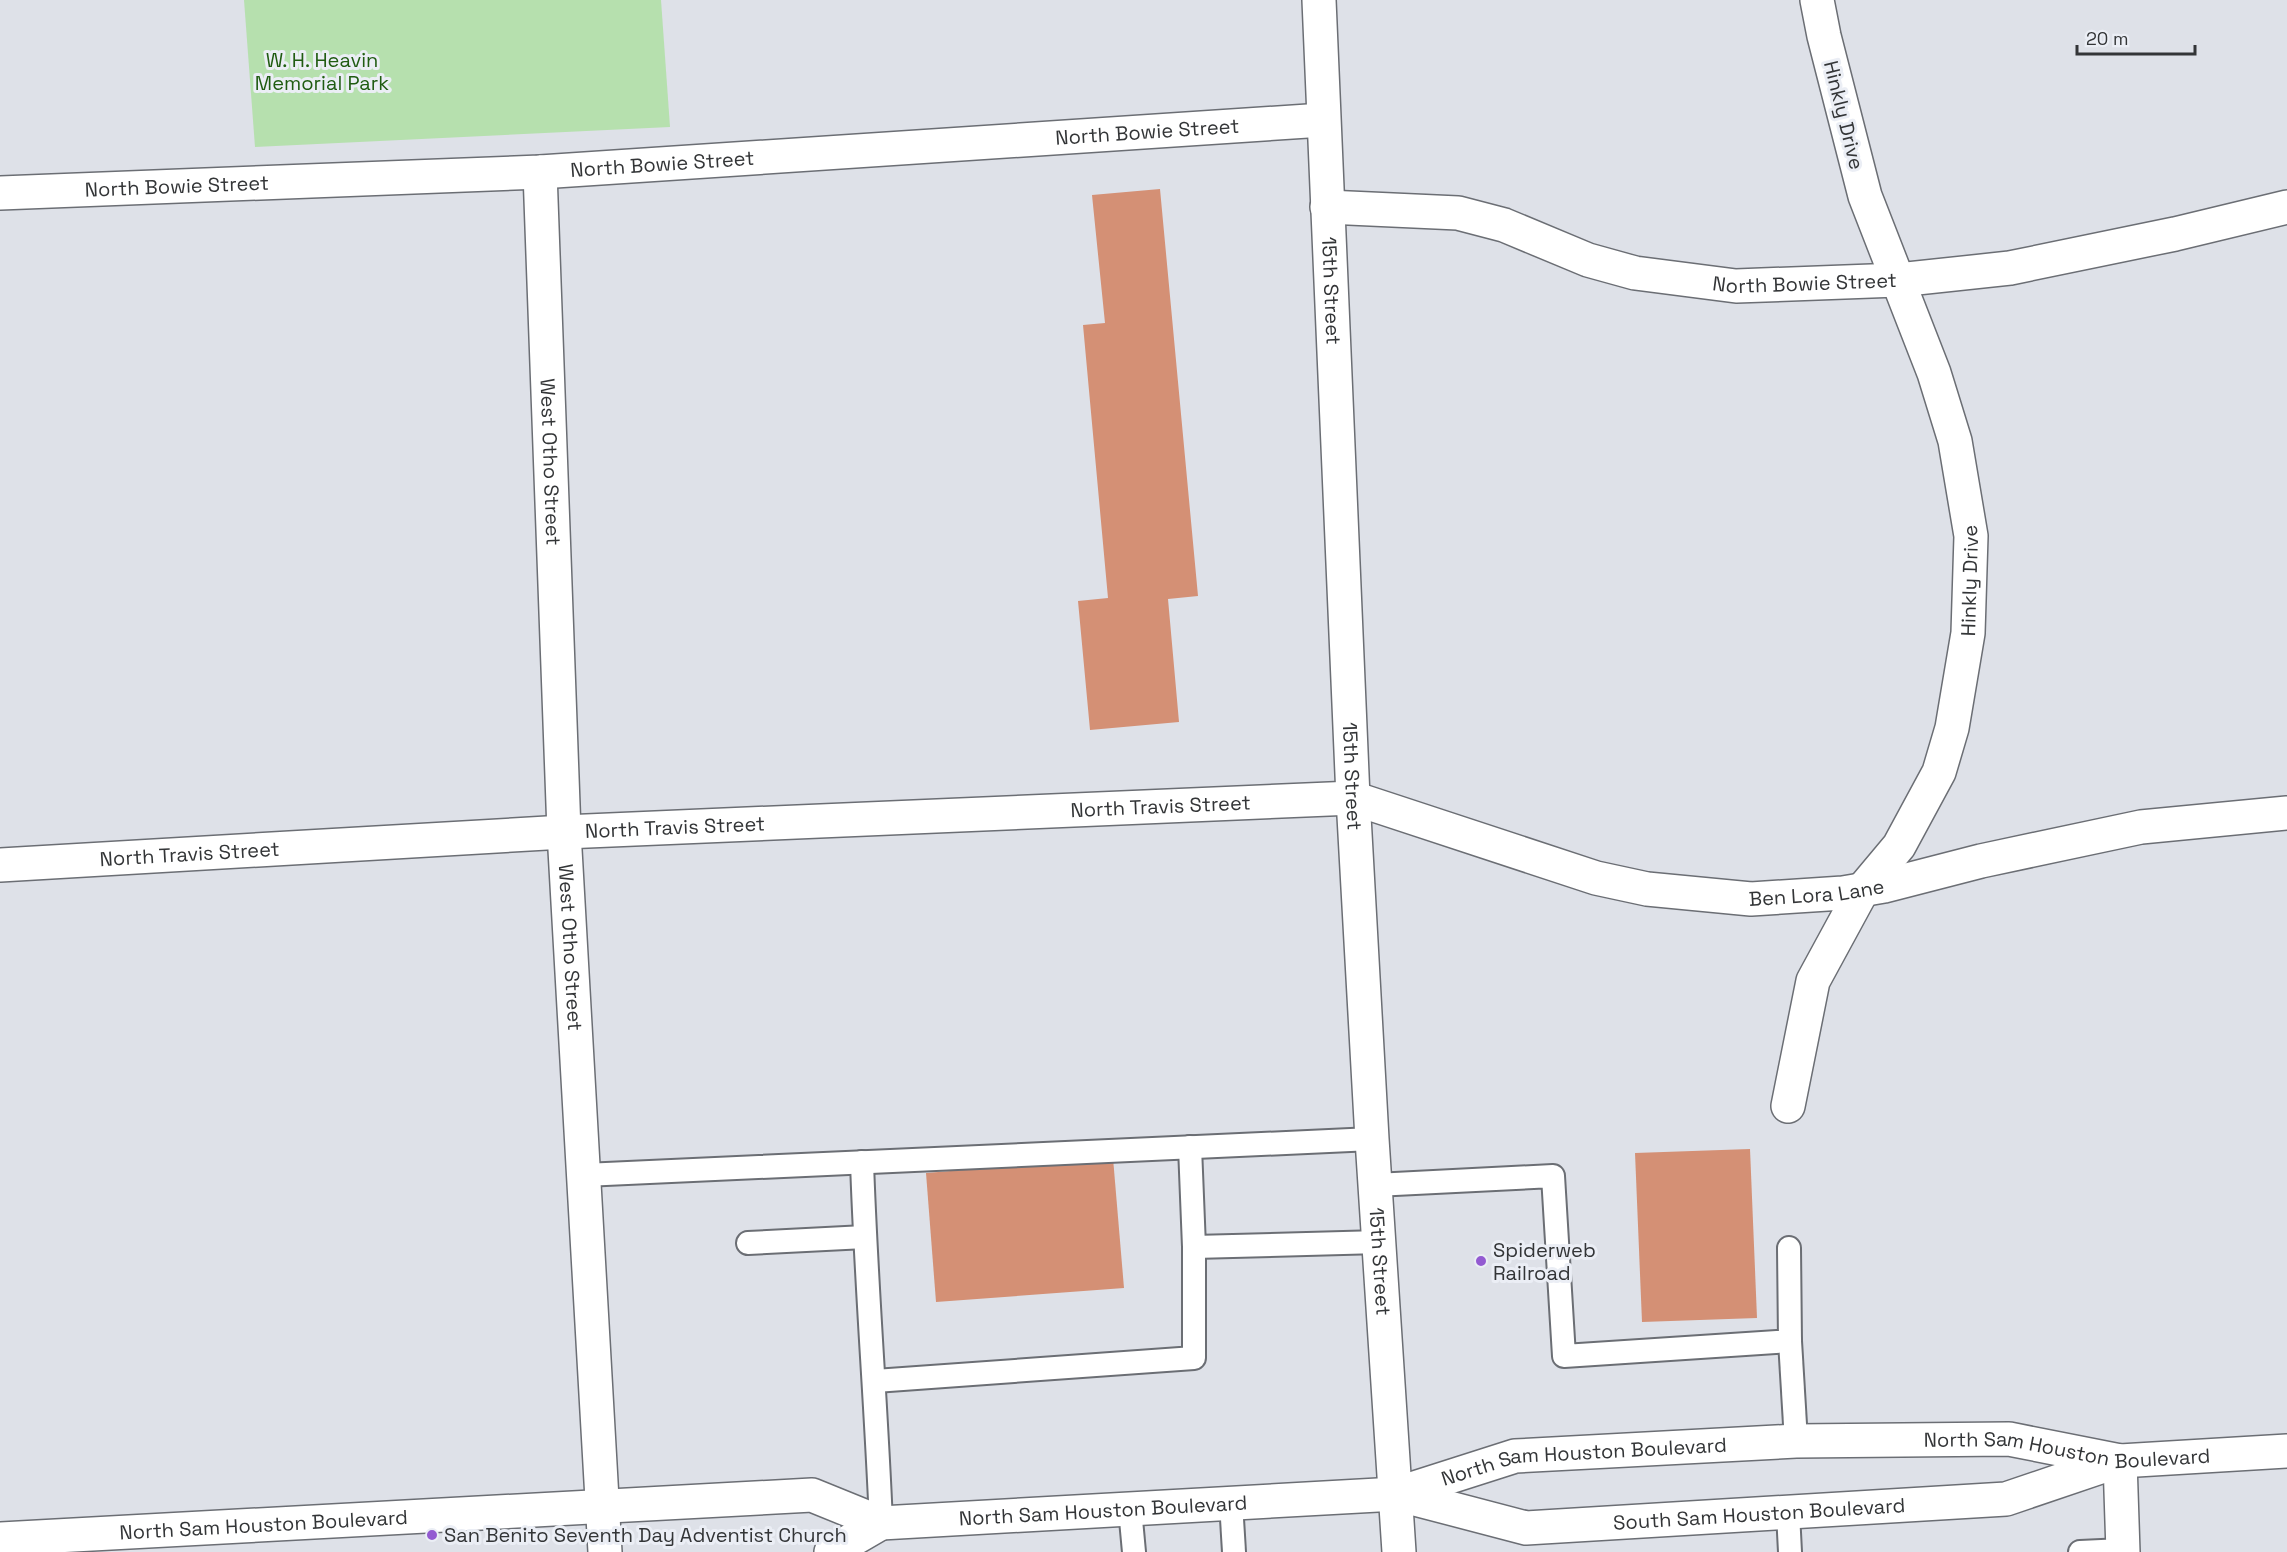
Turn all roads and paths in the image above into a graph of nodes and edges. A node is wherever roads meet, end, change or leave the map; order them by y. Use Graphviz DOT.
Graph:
graph roads {
  1 [pos="1318,0"];
  2 [pos="1817,0"];
  3 [pos="1323,120"];
  4 [pos="540,172"];
  5 [pos="0,193"];
  6 [pos="1327,207"];
  7 [pos="2287,207"];
  8 [pos="1898,280"];
  9 [pos="1353,798"];
  10 [pos="2287,813"];
  11 [pos="564,832"];
  12 [pos="0,865"];
  13 [pos="1863,889"];
  14 [pos="1788,1107"];
  15 [pos="1372,1139"];
  16 [pos="1190,1147"];
  17 [pos="862,1162"];
  18 [pos="584,1175"];
  19 [pos="1375,1185"];
  20 [pos="865,1237"];
  21 [pos="1380,1242"];
  22 [pos="748,1244"];
  23 [pos="1194,1248"];
  24 [pos="1789,1248"];
  25 [pos="1790,1341"];
  26 [pos="875,1381"];
  27 [pos="1796,1441"];
  28 [pos="2287,1451"];
  29 [pos="2120,1461"];
  30 [pos="1396,1494"];
  31 [pos="1231,1502"];
  32 [pos="603,1506"];
  33 [pos="1130,1509"];
  34 [pos="1788,1513"];
  35 [pos="881,1523"];
  36 [pos="0,1539"];
  37 [pos="2123,1551"];
  38 [pos="605,1552"];
  39 [pos="831,1552"];
  40 [pos="1134,1552"];
  41 [pos="1234,1552"];
  42 [pos="1399,1552"];
  43 [pos="1790,1552"];
  44 [pos="2080,1552"];
  1 -- 3 [label="street, 15th Street"];
  2 -- 8 [label="street, Hinkly Drive"];
  3 -- 4 [label="street, North Bowie Street"];
  3 -- 6 [label="street, 15th Street"];
  4 -- 5 [label="street, North Bowie Street"];
  4 -- 11 [label="street, West Otho Street"];
  6 -- 8 [label="street, North Bowie Street"];
  6 -- 9 [label="street, 15th Street"];
  7 -- 8 [label="street, North Bowie Street"];
  8 -- 13 [label="street, Hinkly Drive"];
  9 -- 11 [label="street, North Travis Street"];
  9 -- 13 [label="street, Ben Lora Lane"];
  9 -- 15 [label="street, 15th Street"];
  10 -- 13 [label="street, Ben Lora Lane"];
  11 -- 12 [label="street, North Travis Street"];
  11 -- 18 [label="street, West Otho Street"];
  13 -- 14 [label="street, Hinkly Drive"];
  15 -- 16 [label="lane"];
  15 -- 19 [label="street, 15th Street"];
  16 -- 17 [label="lane"];
  16 -- 23 [label="lane"];
  17 -- 18 [label="lane"];
  17 -- 20 [label="lane"];
  18 -- 32 [label="street, West Otho Street"];
  19 -- 21 [label="street, 15th Street"];
  19 -- 25 [label="lane"];
  20 -- 22 [label="lane"];
  20 -- 26 [label="lane"];
  21 -- 23 [label="lane"];
  21 -- 30 [label="street, 15th Street"];
  23 -- 26 [label="lane"];
  24 -- 25 [label="lane"];
  25 -- 27 [label="lane"];
  26 -- 35 [label="lane"];
  27 -- 29 [label="street, North Sam Houston Boulevard"];
  27 -- 30 [label="street, North Sam Houston Boulevard"];
  28 -- 29 [label="street, North Sam Houston Boulevard"];
  29 -- 34 [label="street, South Sam Houston Boulevard"];
  29 -- 37 [label="street"];
  30 -- 31 [label="street, North Sam Houston Boulevard"];
  30 -- 34 [label="street, South Sam Houston Boulevard"];
  30 -- 42 [label="street, 15th Street"];
  31 -- 33 [label="street, North Sam Houston Boulevard"];
  31 -- 41 [label="lane"];
  32 -- 35 [label="street, North Sam Houston Boulevard"];
  32 -- 36 [label="street, North Sam Houston Boulevard"];
  32 -- 38 [label="street, West Otho Street"];
  33 -- 35 [label="street, North Sam Houston Boulevard"];
  33 -- 40 [label="lane"];
  34 -- 43 [label="lane"];
  35 -- 39 [label="street, North Sam Houston Boulevard"];
  37 -- 44 [label="lane"];
}
